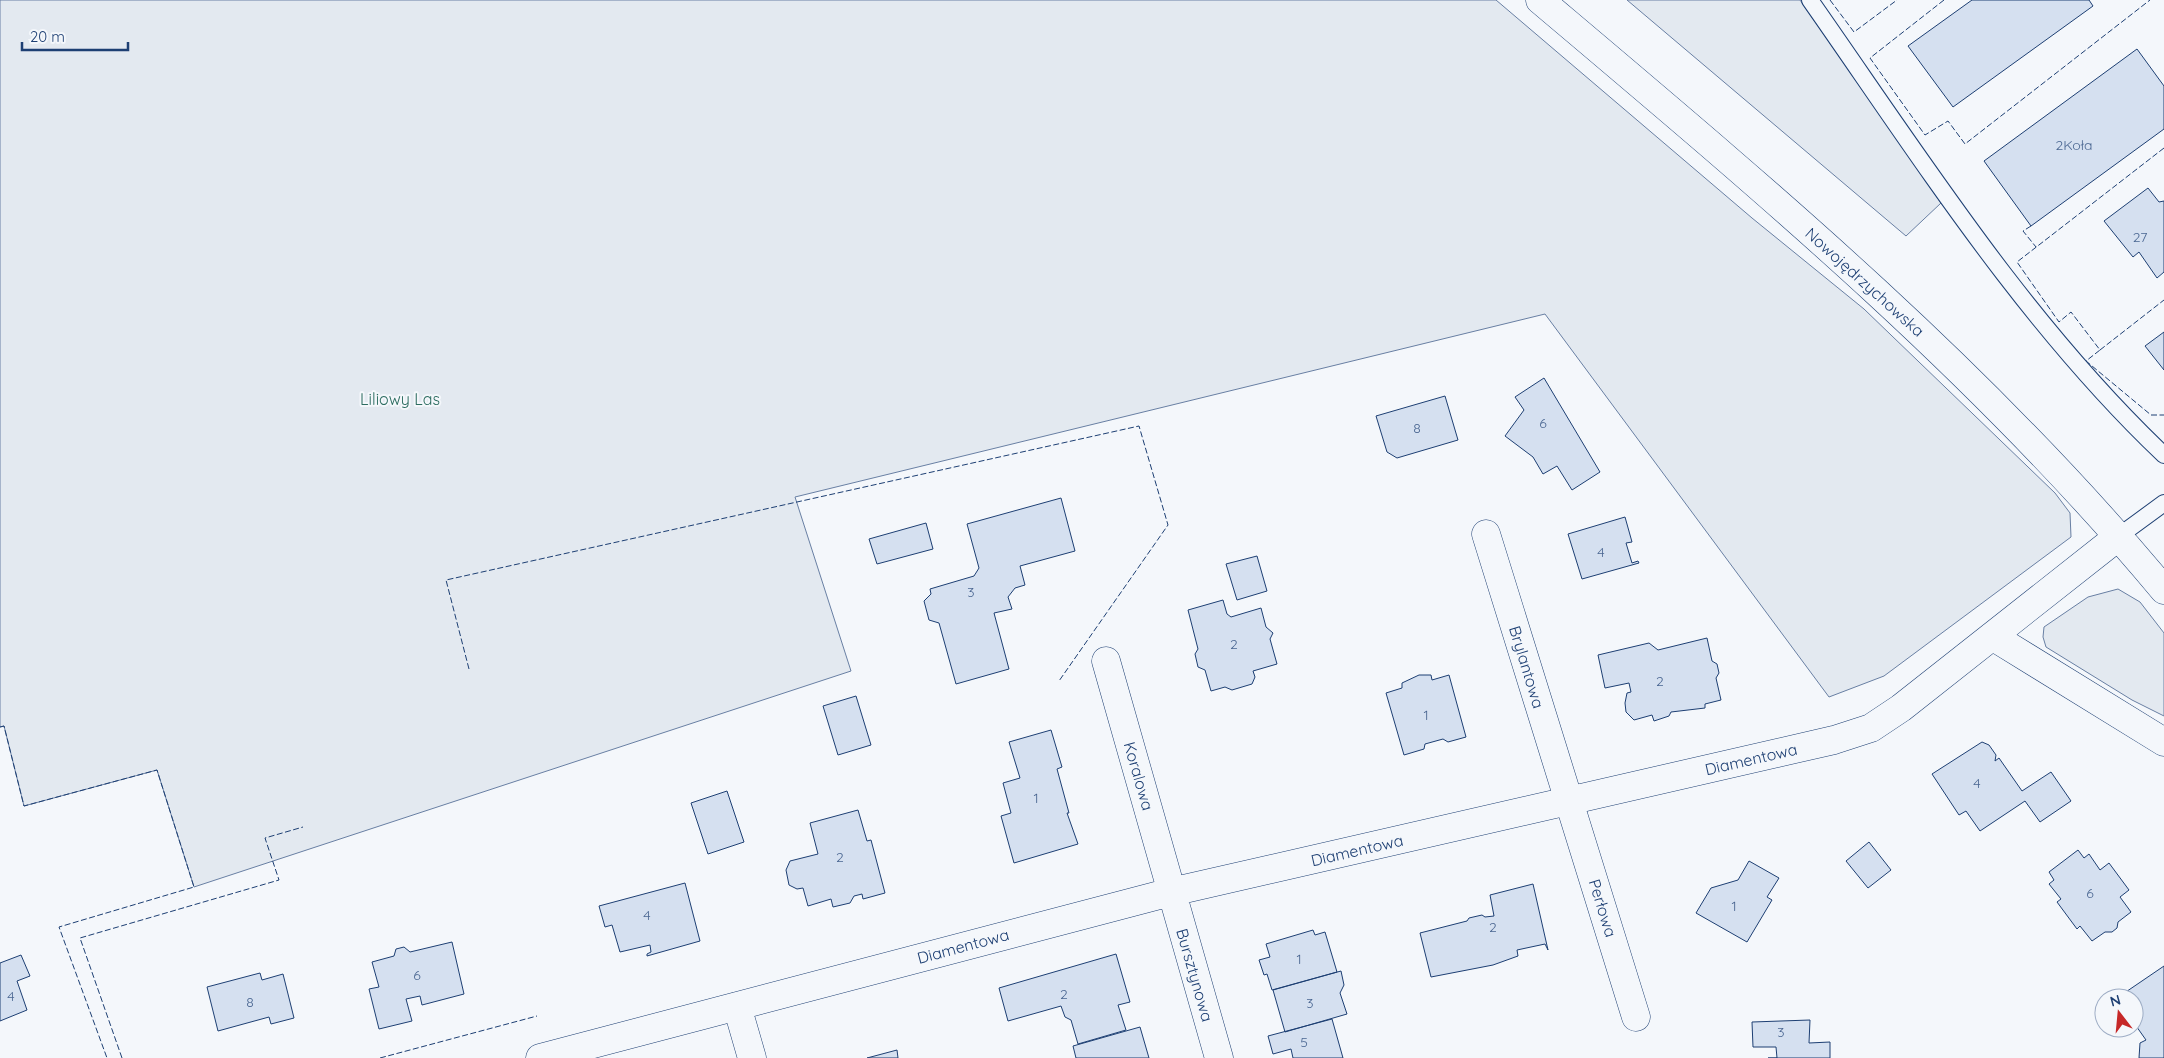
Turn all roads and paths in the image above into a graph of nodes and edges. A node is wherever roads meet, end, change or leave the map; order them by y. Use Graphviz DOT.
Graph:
graph roads {
  1 [pos="1540,0"];
  2 [pos="1810,0"];
  3 [pos="2164,455"];
  4 [pos="2164,504"];
  5 [pos="1486,534"];
  6 [pos="2119,536"];
  7 [pos="2164,590"];
  8 [pos="1992,636"];
  9 [pos="1106,661"];
  10 [pos="2164,742"];
  11 [pos="1569,800"];
  12 [pos="1171,892"];
  13 [pos="737,1006"];
  14 [pos="1636,1017"];
  15 [pos="540,1058"];
  16 [pos="752,1058"];
  17 [pos="1220,1058"];
  1 -- 6 [label="street, Nowojędrzychowska"];
  2 -- 3 [label="lane"];
  4 -- 6 [label="lane"];
  5 -- 11 [label="street, Brylantowa"];
  6 -- 7 [label="street, Nowojędrzychowska"];
  6 -- 8 [label="street, Diamentowa"];
  8 -- 10 [label="street"];
  8 -- 11 [label="street, Diamentowa"];
  9 -- 12 [label="street, Koralowa"];
  11 -- 12 [label="street, Diamentowa"];
  11 -- 14 [label="street, Perłowa"];
  12 -- 13 [label="street, Diamentowa"];
  12 -- 17 [label="street, Bursztynowa"];
  13 -- 15 [label="street, Diamentowa"];
  13 -- 16 [label="street"];
}
